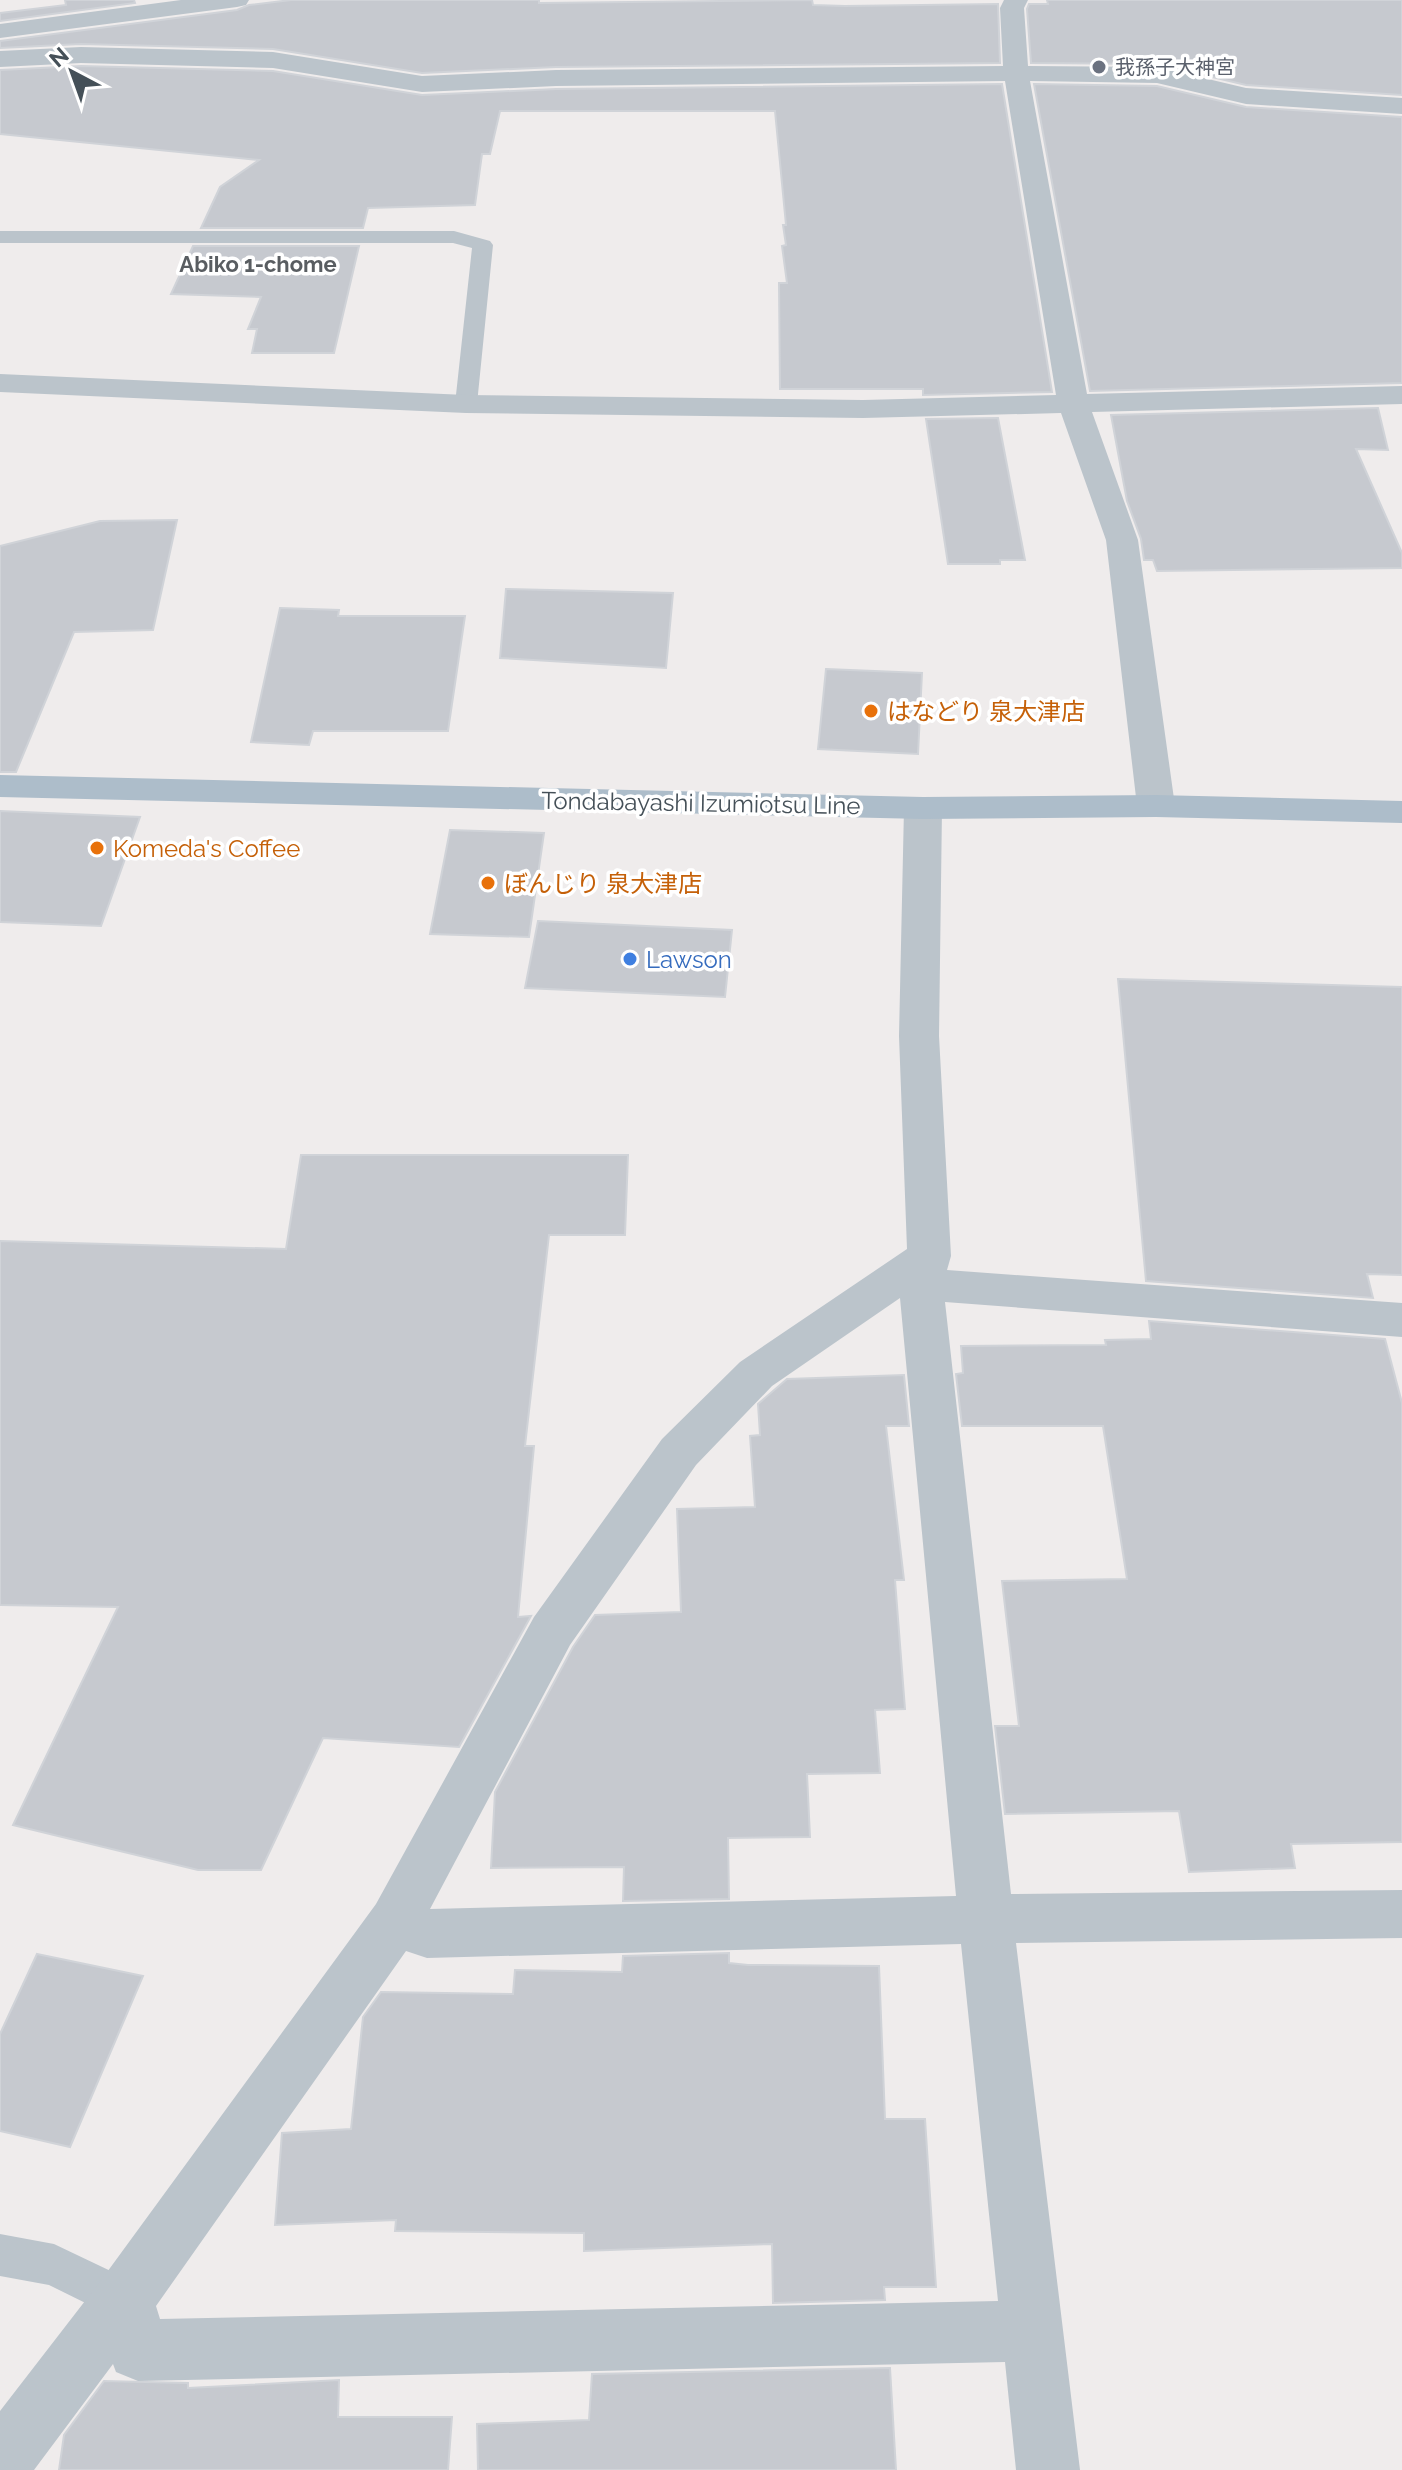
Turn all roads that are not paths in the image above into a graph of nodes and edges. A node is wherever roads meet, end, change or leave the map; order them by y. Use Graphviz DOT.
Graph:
graph roads {
  1 [pos="237,0"];
  2 [pos="1016,0"];
  3 [pos="0,31"];
  4 [pos="0,59"];
  5 [pos="1016,73"];
  6 [pos="1402,106"];
  7 [pos="0,237"];
  8 [pos="0,383"];
  9 [pos="1402,395"];
  10 [pos="1073,403"];
  11 [pos="466,404"];
  12 [pos="0,786"];
  13 [pos="1156,806"];
  14 [pos="923,808"];
  15 [pos="1402,812"];
  16 [pos="925,1270"];
  17 [pos="1402,1320"];
  18 [pos="1402,1914"];
  19 [pos="986,1919"];
  20 [pos="395,1921"];
  21 [pos="0,2255"];
  22 [pos="124,2300"];
  23 [pos="1032,2331"];
  24 [pos="0,2463"];
  25 [pos="1048,2470"];
  1 -- 3 [label="street"];
  2 -- 5 [label="street"];
  4 -- 5 [label="street"];
  5 -- 6 [label="street"];
  5 -- 10 [label="street"];
  7 -- 11 [label="lane"];
  8 -- 11 [label="street"];
  9 -- 10 [label="street"];
  10 -- 11 [label="street"];
  10 -- 13 [label="street"];
  12 -- 14 [label="main road, Tondabayashi Izumiotsu Line"];
  13 -- 14 [label="main road, Tondabayashi Izumiotsu Line"];
  13 -- 15 [label="main road, Tondabayashi Izumiotsu Line"];
  14 -- 16 [label="street"];
  16 -- 17 [label="street"];
  16 -- 19 [label="street"];
  16 -- 20 [label="street"];
  18 -- 19 [label="street"];
  19 -- 20 [label="street"];
  19 -- 23 [label="street"];
  20 -- 22 [label="street"];
  21 -- 22 [label="lane"];
  22 -- 23 [label="street"];
  22 -- 24 [label="street"];
  23 -- 25 [label="street"];
}
